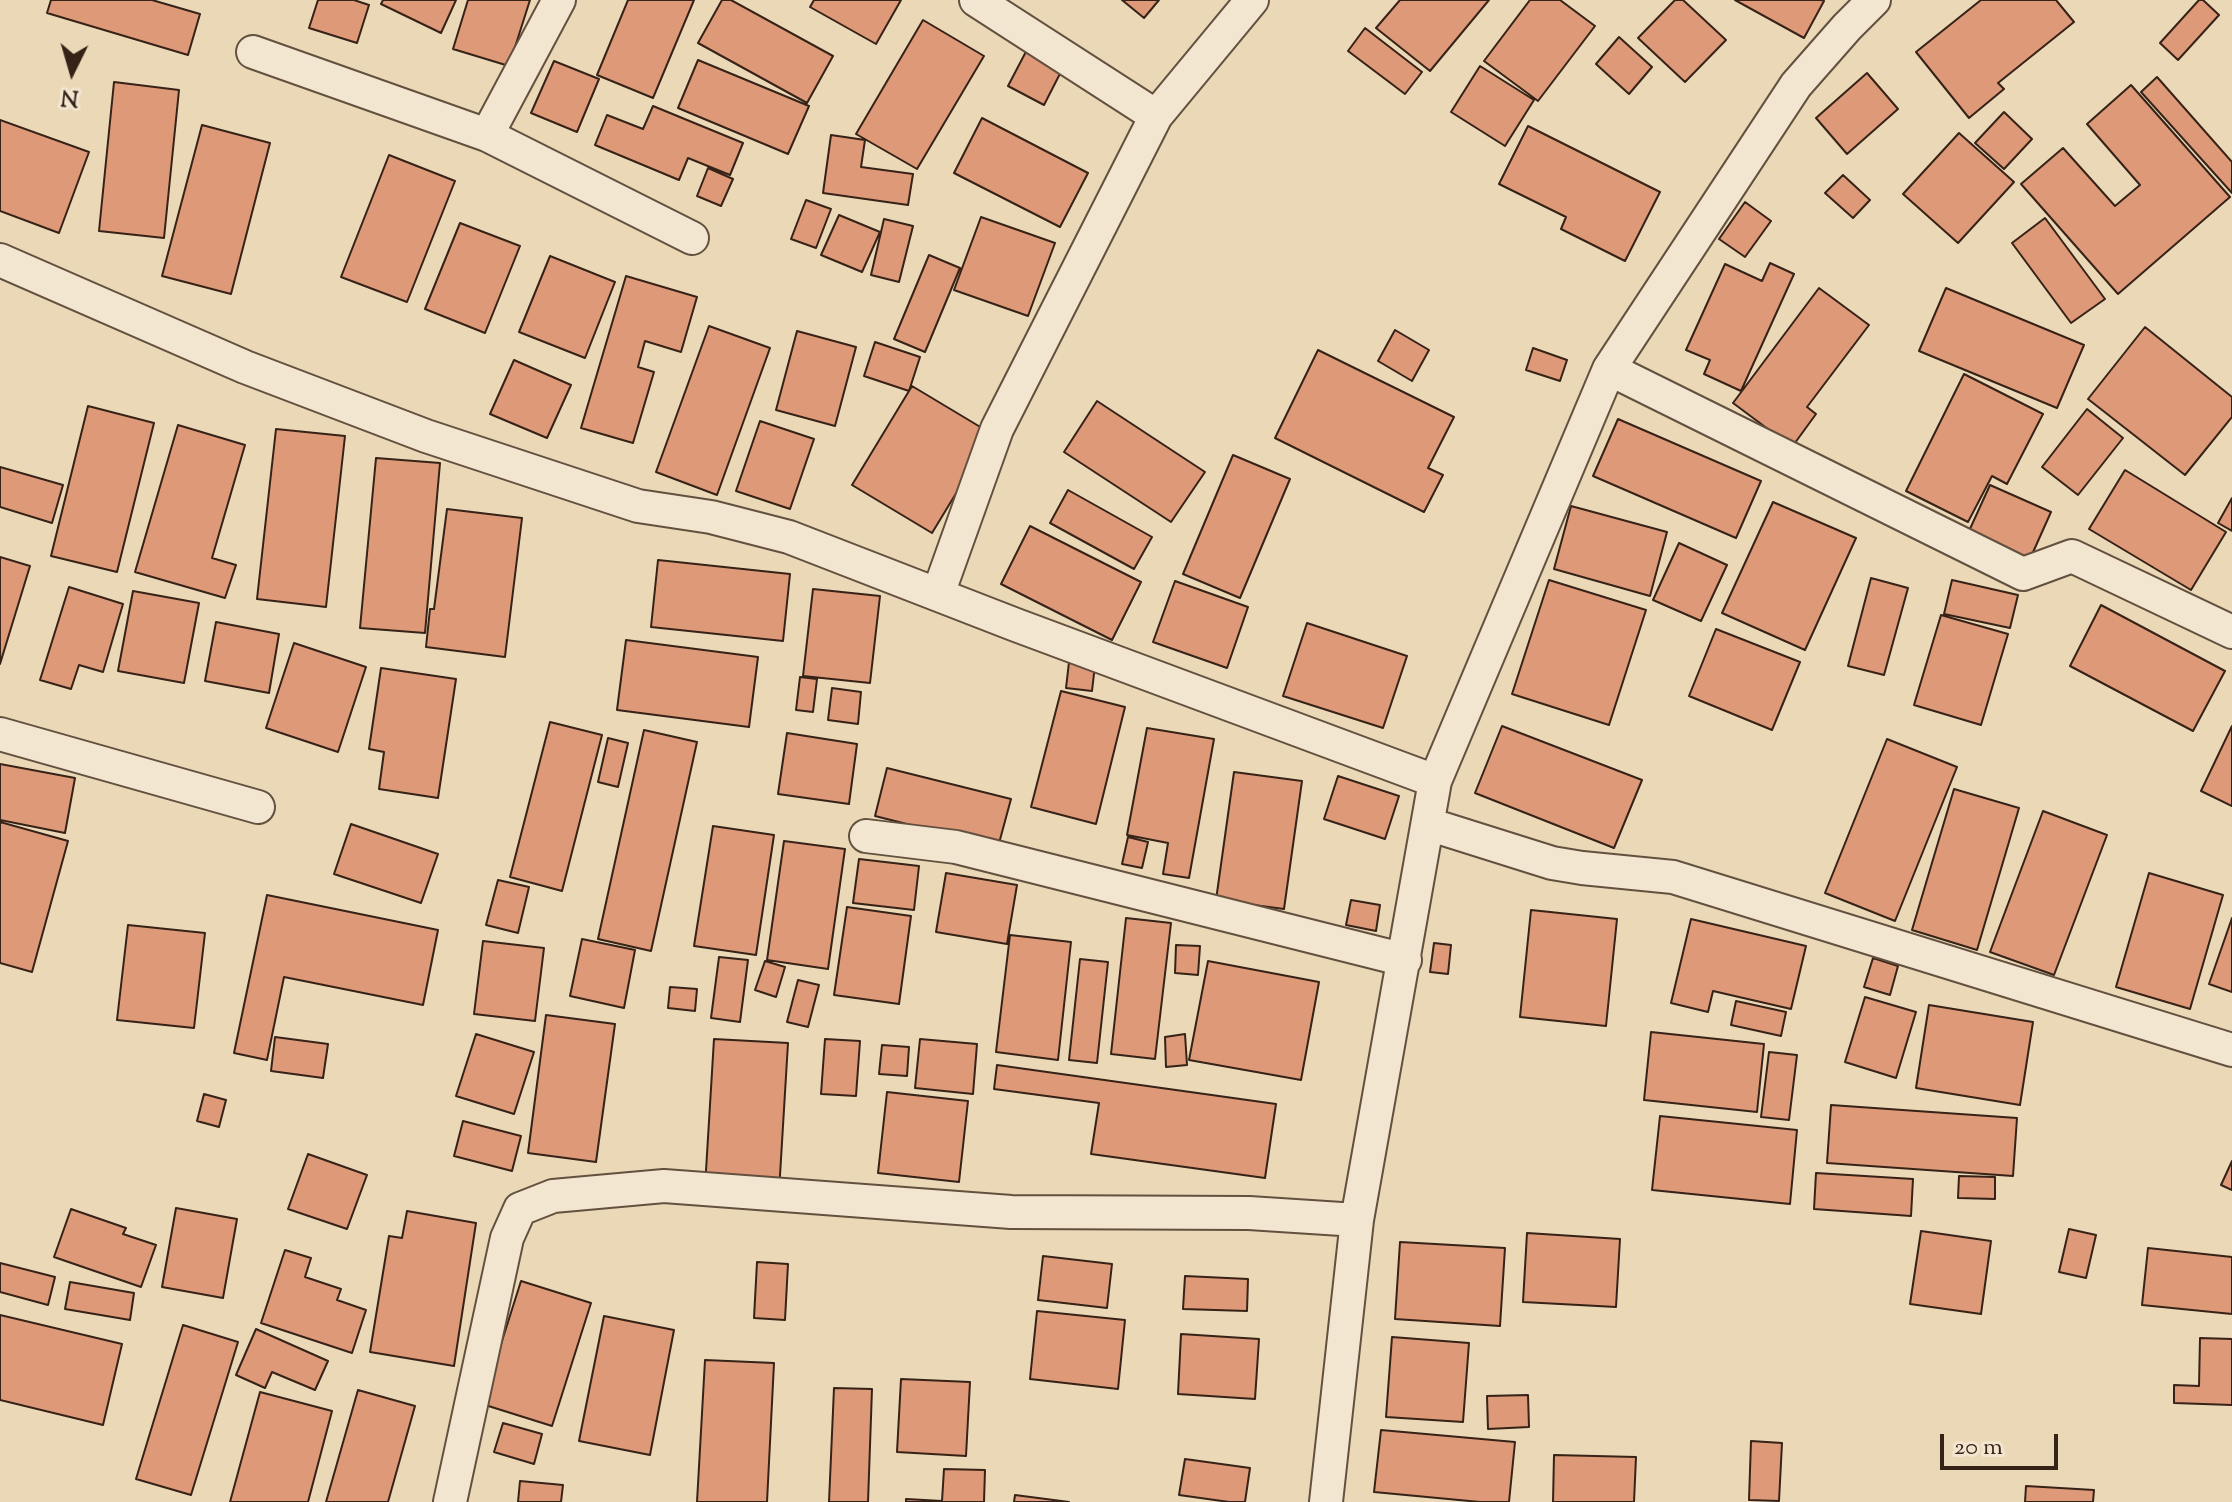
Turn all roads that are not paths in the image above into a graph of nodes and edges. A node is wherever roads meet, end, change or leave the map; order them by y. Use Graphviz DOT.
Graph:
graph roads {
  1 [pos="559,0"];
  2 [pos="976,0"];
  3 [pos="1252,0"];
  4 [pos="1874,0"];
  5 [pos="253,52"];
  6 [pos="1156,116"];
  7 [pos="487,135"];
  8 [pos="692,238"];
  9 [pos="0,260"];
  10 [pos="1609,369"];
  11 [pos="938,594"];
  12 [pos="2232,632"];
  13 [pos="0,734"];
  14 [pos="1435,781"];
  15 [pos="258,807"];
  16 [pos="1428,824"];
  17 [pos="866,836"];
  18 [pos="1405,960"];
  19 [pos="2232,1050"];
  20 [pos="1357,1220"];
  21 [pos="450,1502"];
  22 [pos="1326,1502"];
  1 -- 7 [label="street"];
  2 -- 6 [label="street"];
  3 -- 6 [label="street"];
  4 -- 10 [label="street"];
  5 -- 7 [label="street"];
  6 -- 11 [label="street"];
  7 -- 8 [label="street"];
  9 -- 11 [label="street"];
  10 -- 12 [label="street"];
  10 -- 14 [label="street"];
  11 -- 14 [label="street"];
  13 -- 15 [label="street"];
  14 -- 16 [label="street"];
  16 -- 18 [label="street"];
  16 -- 19 [label="street"];
  17 -- 18 [label="street"];
  18 -- 20 [label="street"];
  20 -- 21 [label="street"];
  20 -- 22 [label="street"];
}
